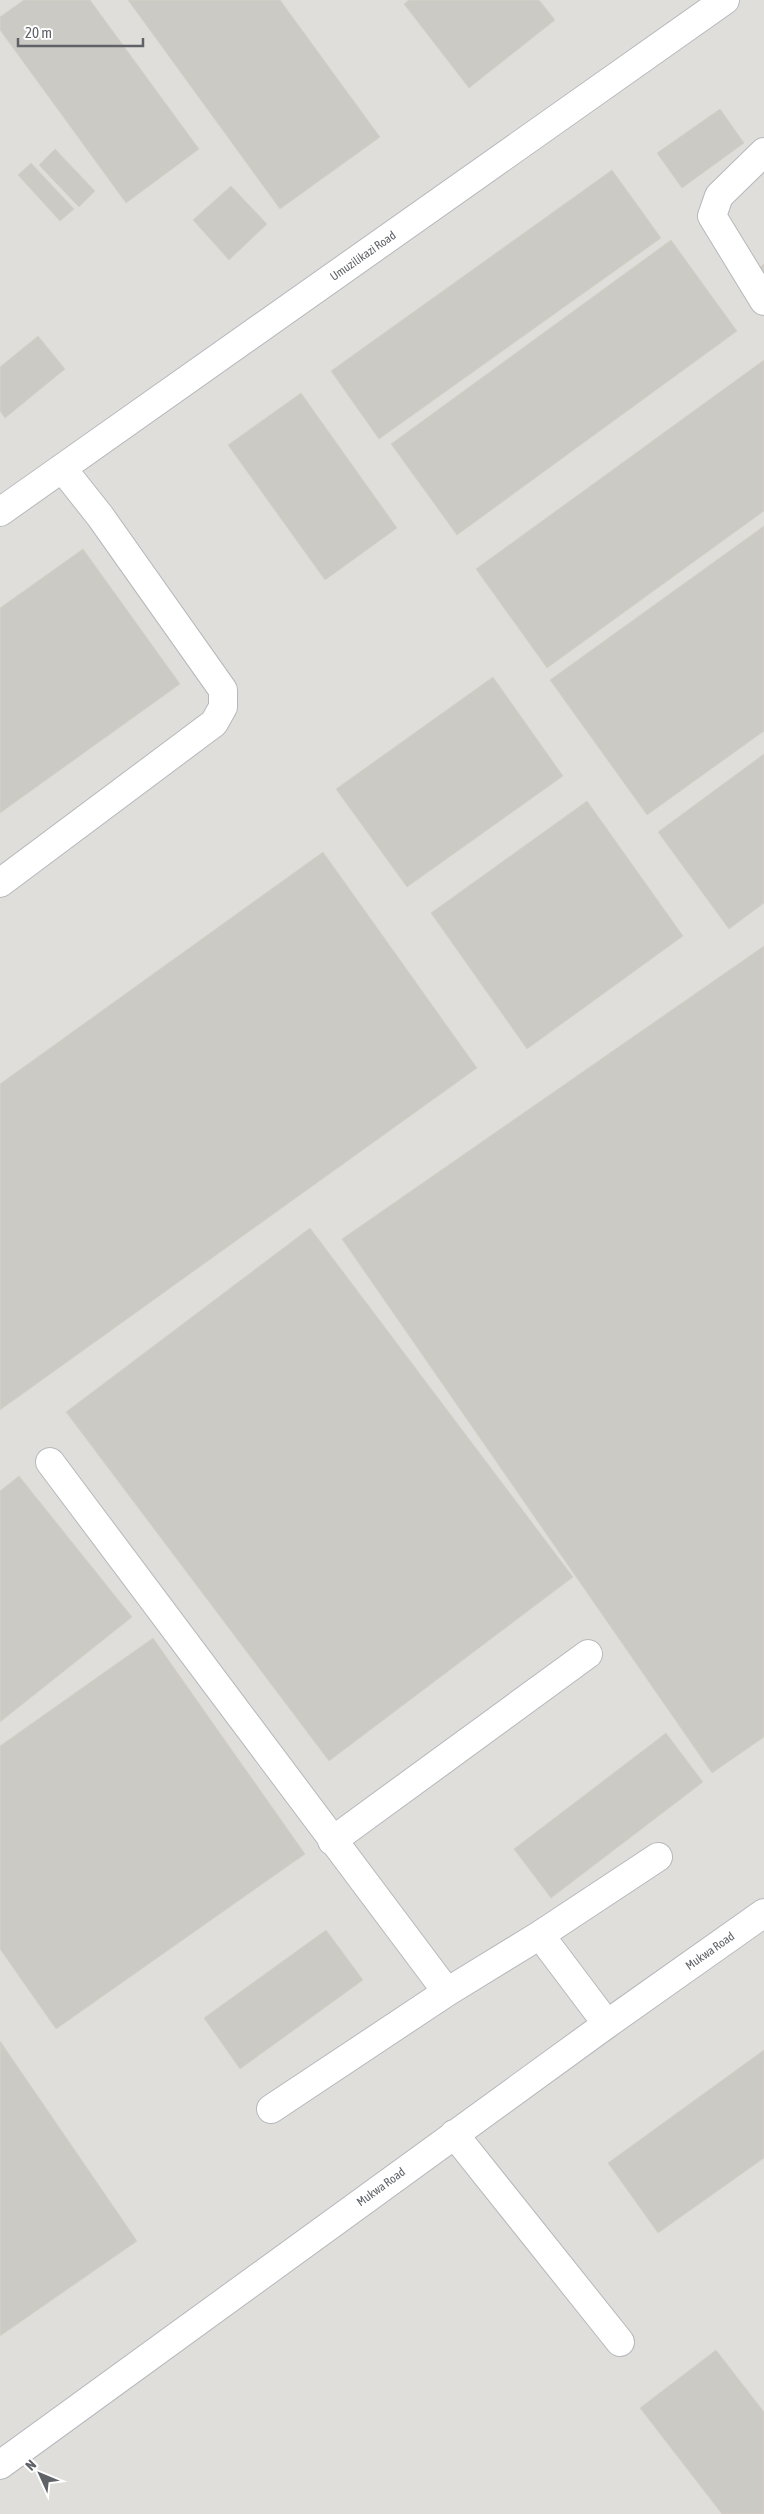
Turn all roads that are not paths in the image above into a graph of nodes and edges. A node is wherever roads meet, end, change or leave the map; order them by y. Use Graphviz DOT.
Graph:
graph roads {
  1 [pos="725,0"];
  2 [pos="764,152"];
  3 [pos="764,301"];
  4 [pos="62,468"];
  5 [pos="0,512"];
  6 [pos="0,883"];
  7 [pos="50,1462"];
  8 [pos="588,1654"];
  9 [pos="332,1841"];
  10 [pos="658,1857"];
  11 [pos="764,1914"];
  12 [pos="540,1936"];
  13 [pos="447,1992"];
  14 [pos="607,2024"];
  15 [pos="271,2109"];
  16 [pos="454,2134"];
  17 [pos="620,2342"];
  18 [pos="0,2465"];
  1 -- 4 [label="street, Umuzilikazi Road"];
  2 -- 3 [label="street"];
  4 -- 5 [label="street, Umuzilikazi Road"];
  4 -- 6 [label="street"];
  7 -- 9 [label="street"];
  8 -- 9 [label="street"];
  9 -- 13 [label="street"];
  10 -- 12 [label="street"];
  11 -- 14 [label="street, Mukwa Road"];
  12 -- 13 [label="street"];
  12 -- 14 [label="street"];
  13 -- 15 [label="street"];
  14 -- 16 [label="street, Mukwa Road"];
  16 -- 17 [label="street"];
  16 -- 18 [label="street, Mukwa Road"];
}
